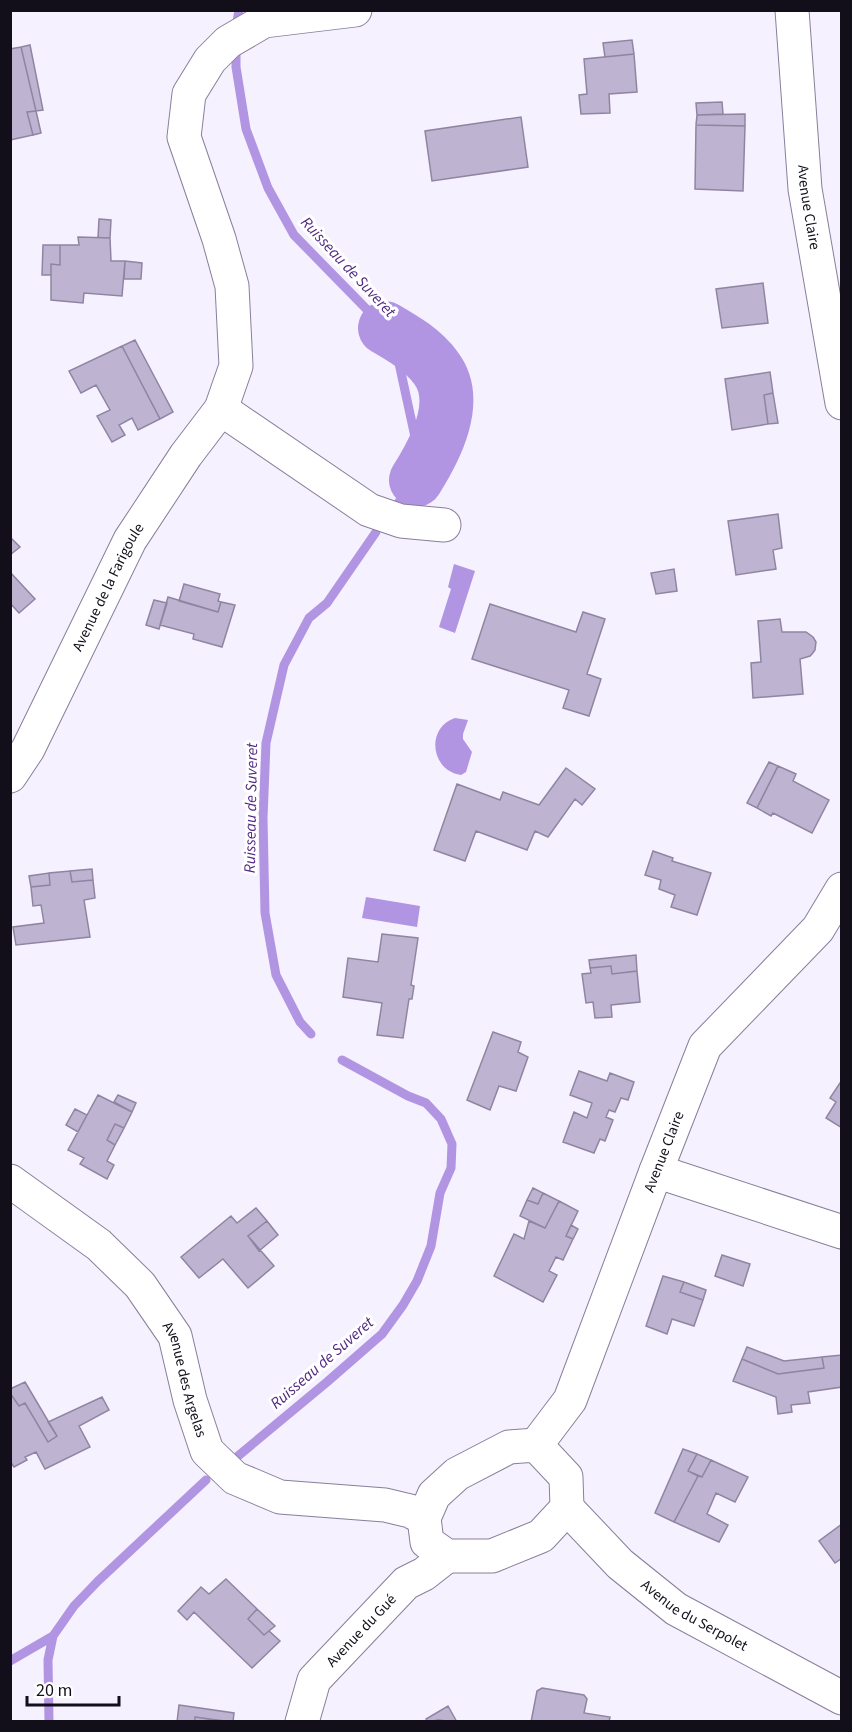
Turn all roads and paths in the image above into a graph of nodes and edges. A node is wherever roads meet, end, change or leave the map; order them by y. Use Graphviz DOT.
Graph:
graph roads {
  1 [pos="355,10"];
  2 [pos="792,10"];
  3 [pos="842,403"];
  4 [pos="221,409"];
  5 [pos="444,525"];
  6 [pos="10,776"];
  7 [pos="842,889"];
  8 [pos="656,1171"];
  9 [pos="10,1181"];
  10 [pos="842,1232"];
  11 [pos="536,1445"];
  12 [pos="567,1508"];
  13 [pos="424,1518"];
  14 [pos="447,1556"];
  15 [pos="842,1698"];
  16 [pos="302,1722"];
  1 -- 4 [label="street, Avenue de la Farigoule"];
  2 -- 3 [label="street, Avenue Claire"];
  4 -- 5 [label="street"];
  4 -- 6 [label="street, Avenue de la Farigoule"];
  7 -- 8 [label="street, Avenue Claire"];
  8 -- 10 [label="street"];
  8 -- 11 [label="street, Avenue Claire"];
  9 -- 13 [label="street, Avenue des Argelas"];
  11 -- 12 [label="street"];
  11 -- 13 [label="street"];
  12 -- 14 [label="street"];
  12 -- 15 [label="street, Avenue du Serpolet"];
  13 -- 14 [label="street"];
  14 -- 16 [label="street, Avenue du Gué"];
}
